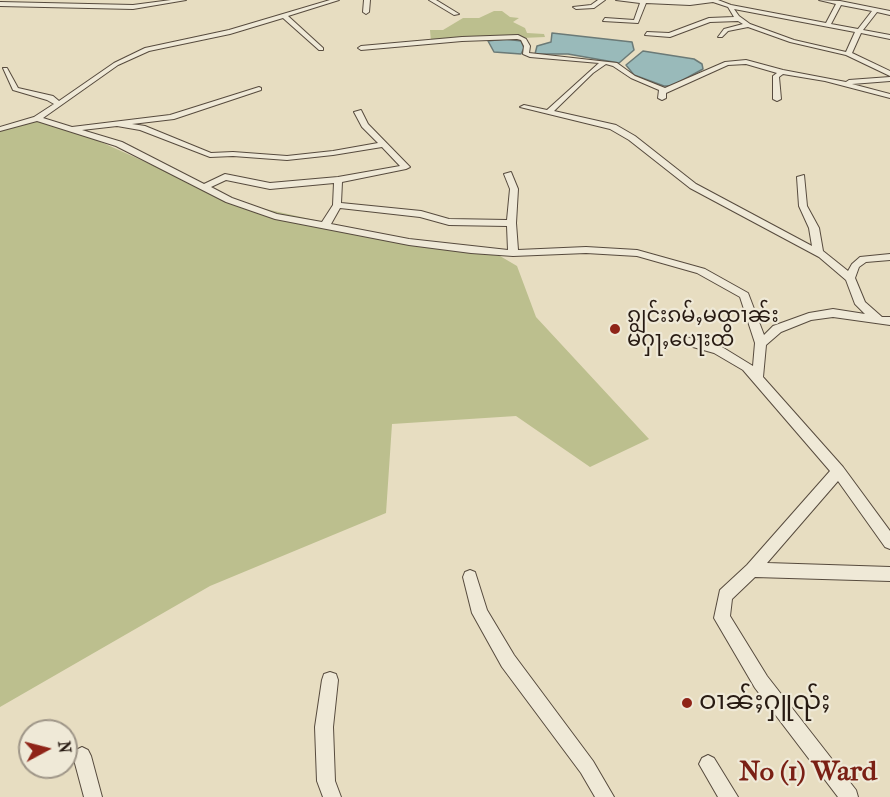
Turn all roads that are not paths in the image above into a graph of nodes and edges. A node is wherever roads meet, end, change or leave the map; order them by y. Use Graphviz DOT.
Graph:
graph roads {
  1 [pos="183,0"];
  2 [pos="336,0"];
  3 [pos="367,0"];
  4 [pos="432,0"];
  5 [pos="602,0"];
  6 [pos="619,0"];
  7 [pos="711,0"];
  8 [pos="822,0"];
  9 [pos="643,2"];
  10 [pos="840,3"];
  11 [pos="0,4"];
  12 [pos="730,6"];
  13 [pos="576,7"];
  14 [pos="876,10"];
  15 [pos="366,12"];
  16 [pos="890,13"];
  17 [pos="456,14"];
  18 [pos="283,15"];
  19 [pos="740,19"];
  20 [pos="605,20"];
  21 [pos="828,24"];
  22 [pos="748,25"];
  23 [pos="859,30"];
  24 [pos="647,34"];
  25 [pos="720,36"];
  26 [pos="890,37"];
  27 [pos="361,48"];
  28 [pos="321,49"];
  29 [pos="848,54"];
  30 [pos="605,62"];
  31 [pos="5,69"];
  32 [pos="782,72"];
  33 [pos="890,74"];
  34 [pos="890,79"];
  35 [pos="842,83"];
  36 [pos="259,89"];
  37 [pos="890,96"];
  38 [pos="777,99"];
  39 [pos="57,103"];
  40 [pos="524,107"];
  41 [pos="550,111"];
  42 [pos="358,112"];
  43 [pos="37,119"];
  44 [pos="119,124"];
  45 [pos="0,130"];
  46 [pos="69,130"];
  47 [pos="383,144"];
  48 [pos="508,174"];
  49 [pos="801,177"];
  50 [pos="338,180"];
  51 [pos="202,188"];
  52 [pos="337,205"];
  53 [pos="512,223"];
  54 [pos="326,224"];
  55 [pos="513,253"];
  56 [pos="818,253"];
  57 [pos="890,257"];
  58 [pos="849,278"];
  59 [pos="885,320"];
  60 [pos="683,340"];
  61 [pos="761,343"];
  62 [pos="757,378"];
  63 [pos="838,471"];
  64 [pos="890,542"];
  65 [pos="752,570"];
  66 [pos="890,574"];
  67 [pos="470,577"];
  68 [pos="330,680"];
  69 [pos="82,756"];
  70 [pos="708,764"];
  71 [pos="93,797"];
  72 [pos="332,797"];
  73 [pos="605,797"];
  74 [pos="729,797"];
  75 [pos="849,797"];
  1 -- 11 [label="street"];
  2 -- 18 [label="street"];
  3 -- 15 [label="street"];
  4 -- 17 [label="street"];
  5 -- 13 [label="street"];
  6 -- 9 [label="street"];
  7 -- 9 [label="street"];
  7 -- 12 [label="street"];
  8 -- 10 [label="street"];
  9 -- 20 [label="street"];
  10 -- 14 [label="street"];
  10 -- 21 [label="street"];
  12 -- 19 [label="street"];
  12 -- 21 [label="street"];
  14 -- 16 [label="street"];
  14 -- 23 [label="street"];
  18 -- 28 [label="street"];
  18 -- 39 [label="street"];
  19 -- 22 [label="street"];
  19 -- 24 [label="street"];
  21 -- 23 [label="street"];
  22 -- 25 [label="street"];
  22 -- 29 [label="street"];
  23 -- 26 [label="street"];
  23 -- 29 [label="street"];
  27 -- 30 [label="street"];
  29 -- 33 [label="street"];
  30 -- 32 [label="street"];
  30 -- 41 [label="street"];
  31 -- 39 [label="street"];
  32 -- 35 [label="street"];
  32 -- 38 [label="street"];
  34 -- 35 [label="street"];
  35 -- 37 [label="street"];
  36 -- 44 [label="street"];
  39 -- 43 [label="street"];
  40 -- 41 [label="street"];
  41 -- 56 [label="street"];
  42 -- 47 [label="street"];
  43 -- 45 [label="street"];
  43 -- 46 [label="street"];
  44 -- 46 [label="street"];
  44 -- 47 [label="street"];
  46 -- 51 [label="street"];
  47 -- 50 [label="street"];
  48 -- 53 [label="street"];
  49 -- 56 [label="street"];
  50 -- 51 [label="street"];
  50 -- 52 [label="street"];
  51 -- 54 [label="street"];
  52 -- 53 [label="street"];
  52 -- 54 [label="street"];
  53 -- 55 [label="street"];
  54 -- 55 [label="street"];
  55 -- 61 [label="street"];
  56 -- 58 [label="street"];
  57 -- 58 [label="street"];
  58 -- 59 [label="street"];
  59 -- 61 [label="street"];
  60 -- 62 [label="street"];
  61 -- 62 [label="street"];
  62 -- 63 [label="street"];
  63 -- 64 [label="street"];
  63 -- 65 [label="street"];
  65 -- 66 [label="street"];
  65 -- 75 [label="street"];
  67 -- 73 [label="street"];
  68 -- 72 [label="street"];
  69 -- 71 [label="street"];
  70 -- 74 [label="street"];
}
